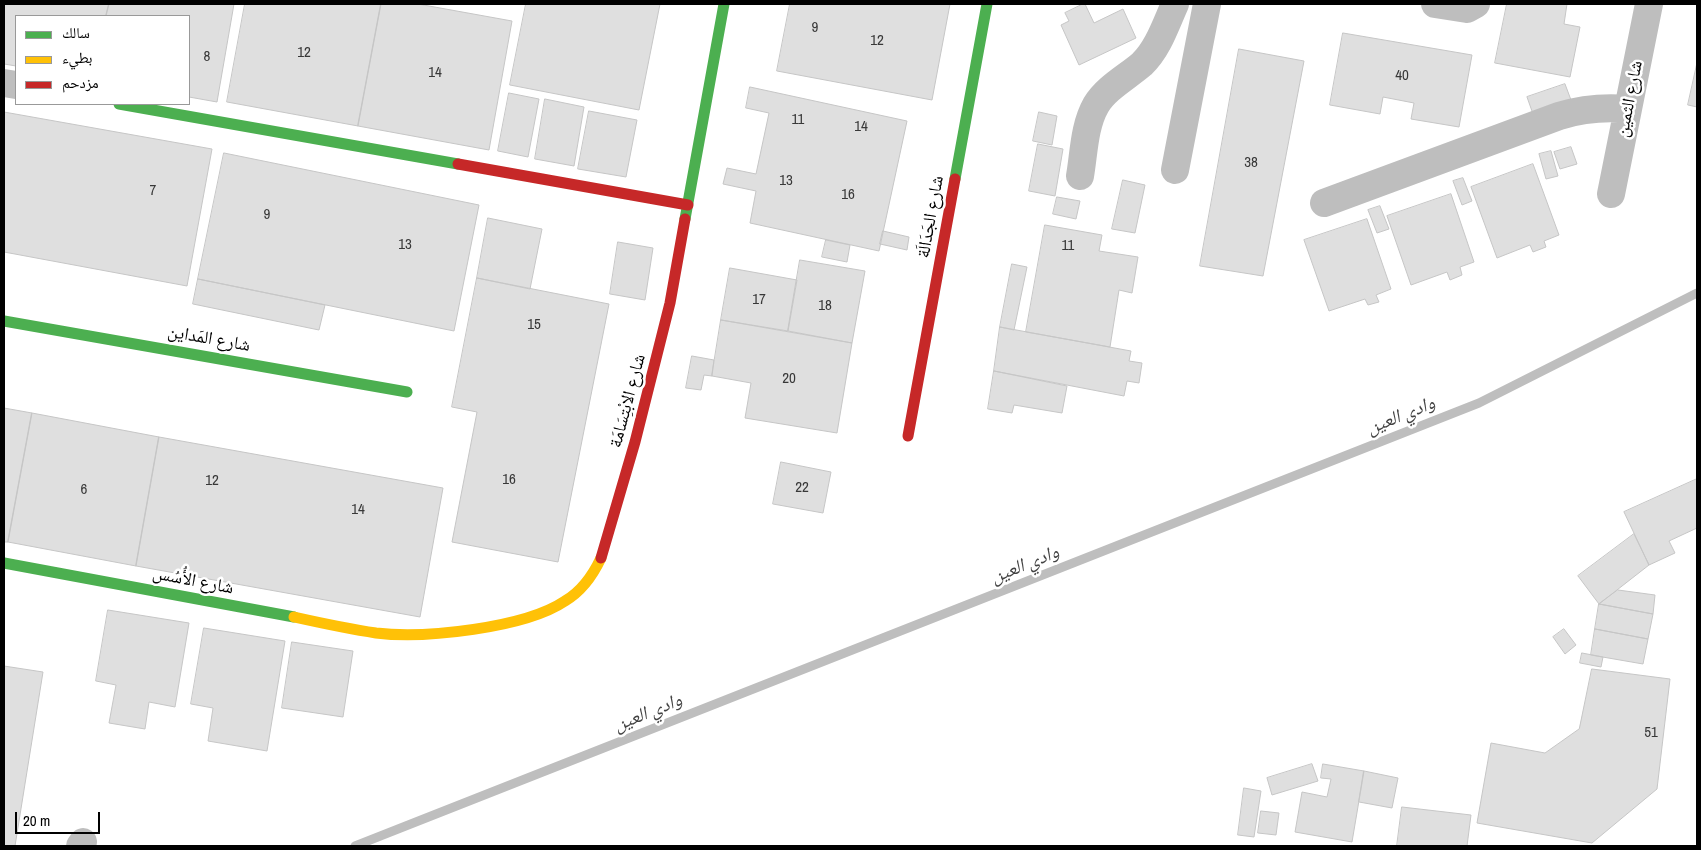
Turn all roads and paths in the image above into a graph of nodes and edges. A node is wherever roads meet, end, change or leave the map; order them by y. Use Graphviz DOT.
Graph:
graph roads {
  1 [pos="724,4"];
  2 [pos="987,4"];
  3 [pos="1175,4"];
  4 [pos="1208,4"];
  5 [pos="1435,4"];
  6 [pos="1476,4"];
  7 [pos="1649,4"];
  8 [pos="125,105"];
  9 [pos="1627,109"];
  10 [pos="1175,170"];
  11 [pos="1080,176"];
  12 [pos="1611,194"];
  13 [pos="1324,204"];
  14 [pos="688,205"];
  15 [pos="4,321"];
  16 [pos="407,392"];
  17 [pos="908,436"];
  18 [pos="4,563"];
  19 [pos="376,633"];
  1 -- 14 [label="street, شارع الابْتِسَامَة"];
  2 -- 17 [label="street, شارع الجَدَالَة"];
  3 -- 11 [label="street"];
  4 -- 10 [label="street"];
  5 -- 6 [label="street"];
  7 -- 9 [label="street, شارع الثمين"];
  8 -- 14 [label="street"];
  9 -- 12 [label="street, شارع الثمين"];
  9 -- 13 [label="street"];
  14 -- 19 [label="street, شارع الابْتِسَامَة"];
  15 -- 16 [label="street, شارع المَداين"];
  18 -- 19 [label="street, شارع الأُسُس"];
}
